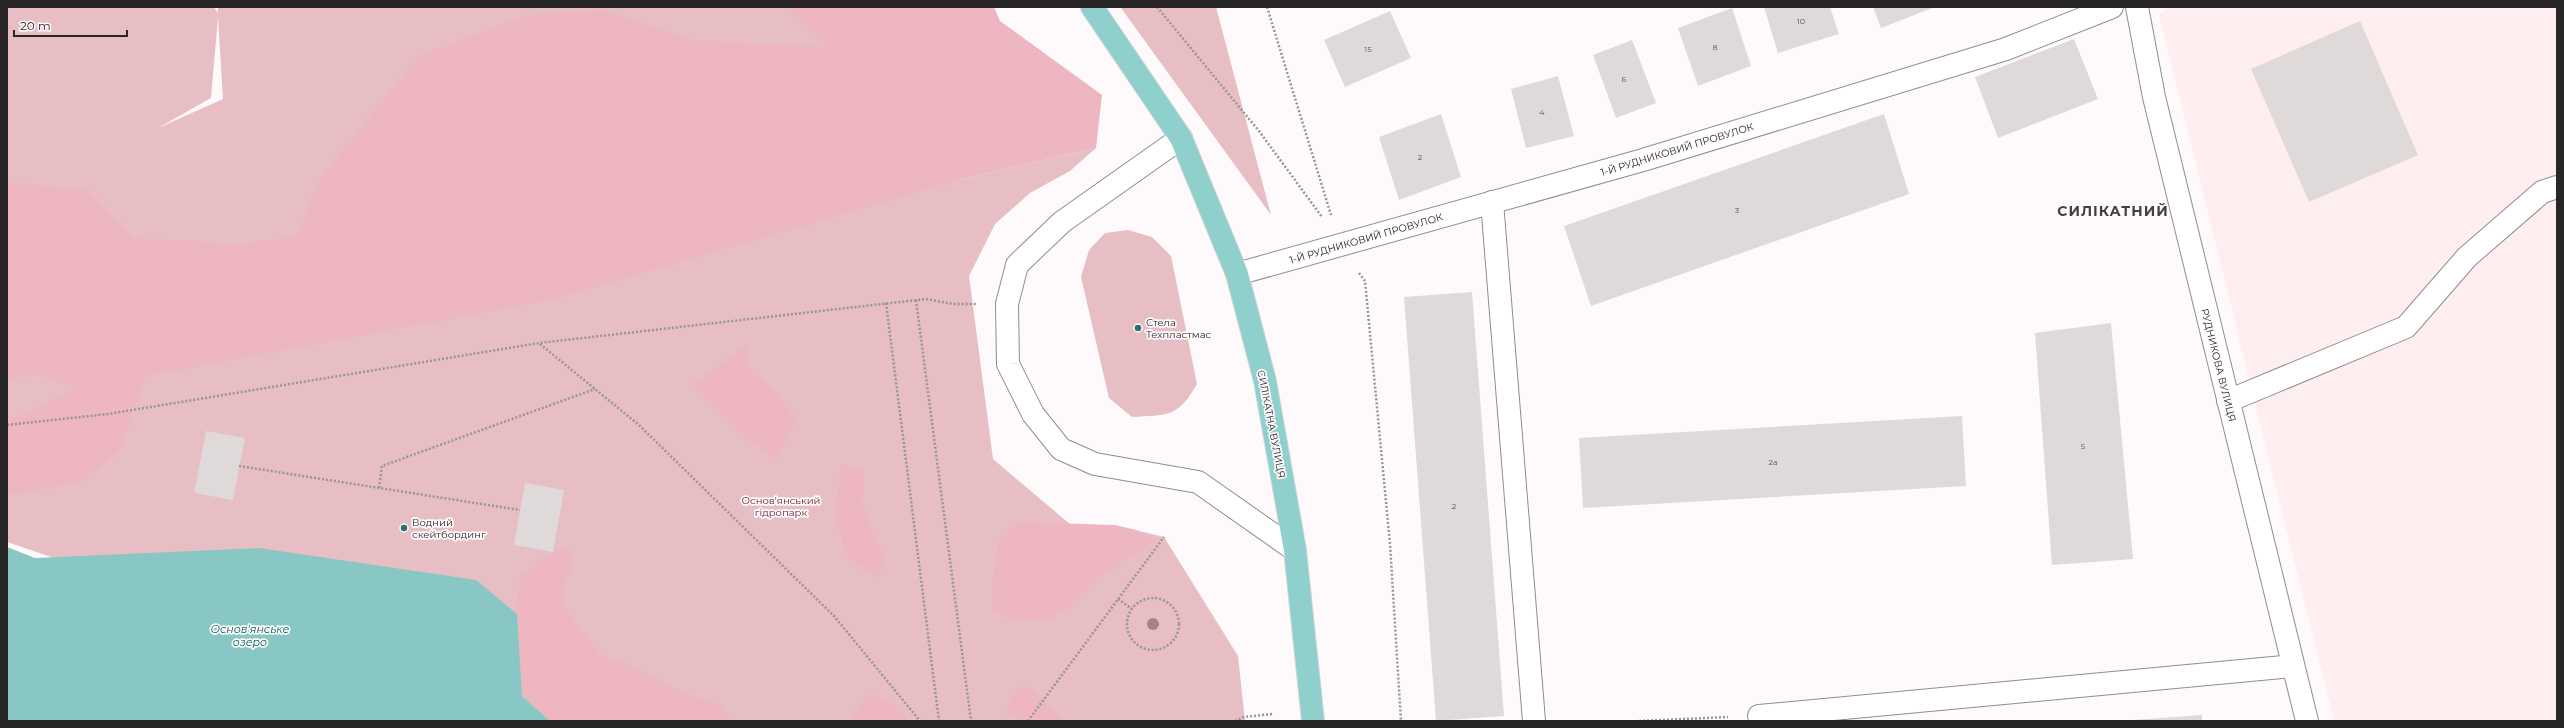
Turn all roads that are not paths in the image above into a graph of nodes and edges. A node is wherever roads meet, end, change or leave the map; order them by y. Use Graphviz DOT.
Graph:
graph roads {
  1 [pos="1092,7"];
  2 [pos="2112,7"];
  3 [pos="2137,7"];
  4 [pos="1182,138"];
  5 [pos="2557,187"];
  6 [pos="1492,202"];
  7 [pos="1237,274"];
  8 [pos="2228,401"];
  9 [pos="1295,550"];
  10 [pos="2293,666"];
  11 [pos="1759,716"];
  12 [pos="1313,721"];
  13 [pos="1534,721"];
  14 [pos="2307,721"];
  1 -- 4 [label="main road, СИЛІКАТНА ВУЛИЦЯ"];
  2 -- 6 [label="street, 1-Й РУДНИКОВИЙ ПРОВУЛОК"];
  3 -- 8 [label="street, РУДНИКОВА ВУЛИЦЯ"];
  4 -- 7 [label="main road, СИЛІКАТНА ВУЛИЦЯ"];
  4 -- 9 [label="street"];
  5 -- 8 [label="street"];
  6 -- 7 [label="street, 1-Й РУДНИКОВИЙ ПРОВУЛОК"];
  6 -- 13 [label="street"];
  7 -- 9 [label="main road, СИЛІКАТНА ВУЛИЦЯ"];
  8 -- 10 [label="street, РУДНИКОВА ВУЛИЦЯ"];
  9 -- 12 [label="main road, СИЛІКАТНА ВУЛИЦЯ"];
  10 -- 11 [label="street"];
  10 -- 14 [label="street, РУДНИКОВА ВУЛИЦЯ"];
}
